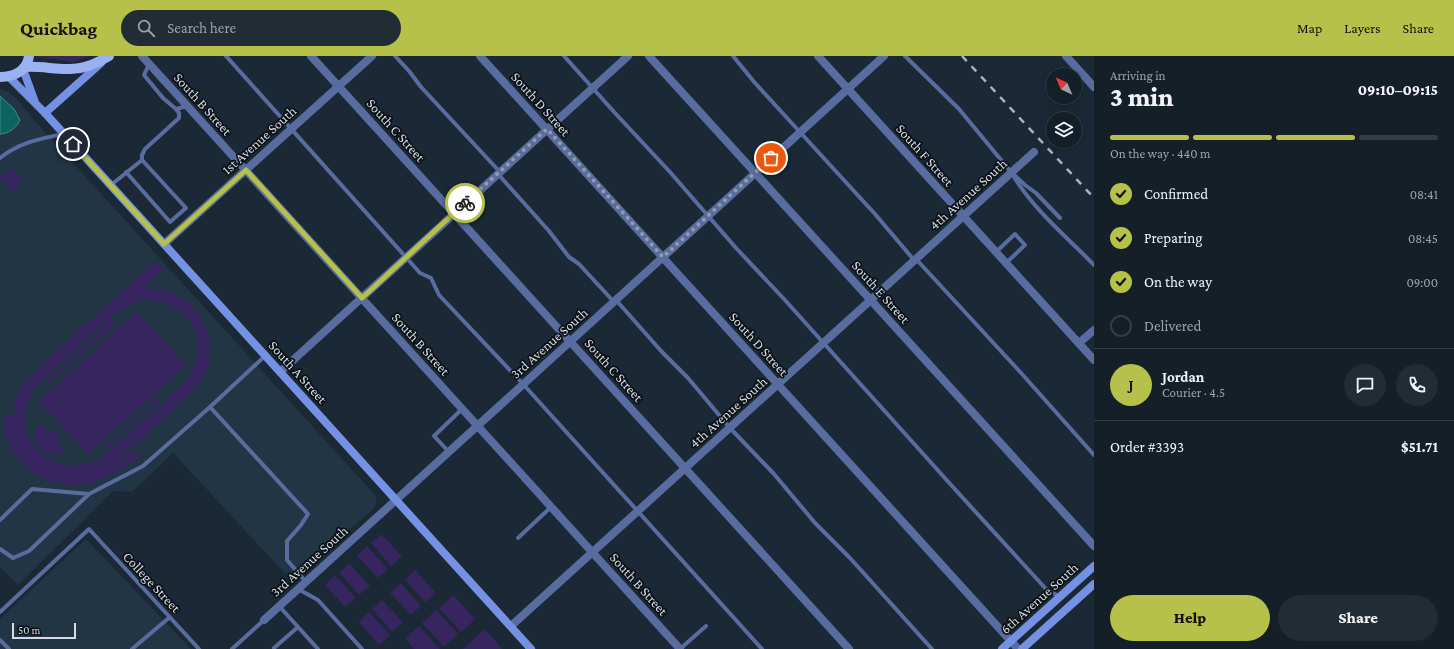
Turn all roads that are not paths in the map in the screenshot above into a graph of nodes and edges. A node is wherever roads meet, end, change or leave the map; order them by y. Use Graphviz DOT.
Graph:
graph roads {
  1 [pos="29,56"];
  2 [pos="108,56"];
  3 [pos="142,56"];
  4 [pos="226,56"];
  5 [pos="311,56"];
  6 [pos="372,56"];
  7 [pos="395,56"];
  8 [pos="480,56"];
  9 [pos="564,56"];
  10 [pos="628,56"];
  11 [pos="649,56"];
  12 [pos="733,56"];
  13 [pos="818,56"];
  14 [pos="884,56"];
  15 [pos="905,56"];
  16 [pos="1066,56"];
  17 [pos="149,64"];
  18 [pos="24,68"];
  19 [pos="4,76"];
  20 [pos="338,86"];
  21 [pos="1094,86"];
  22 [pos="592,88"];
  23 [pos="848,89"];
  24 [pos="36,104"];
  25 [pos="188,106"];
  26 [pos="176,109"];
  27 [pos="44,113"];
  28 [pos="547,129"];
  29 [pos="291,130"];
  30 [pos="800,132"];
  31 [pos="63,134"];
  32 [pos="1034,152"];
  33 [pos="0,158"];
  34 [pos="142,160"];
  35 [pos="246,170"];
  36 [pos="126,172"];
  37 [pos="1011,172"];
  38 [pos="499,173"];
  39 [pos="755,173"];
  40 [pos="111,186"];
  41 [pos="454,213"];
  42 [pos="709,215"];
  43 [pos="963,216"];
  44 [pos="1060,218"];
  45 [pos="164,244"];
  46 [pos="996,252"];
  47 [pos="406,257"];
  48 [pos="663,257"];
  49 [pos="915,259"];
  50 [pos="1006,263"];
  51 [pos="1094,266"];
  52 [pos="362,298"];
  53 [pos="870,300"];
  54 [pos="615,301"];
  55 [pos="1094,330"];
  56 [pos="570,341"];
  57 [pos="823,343"];
  58 [pos="1079,344"];
  59 [pos="265,355"];
  60 [pos="1094,360"];
  61 [pos="280,372"];
  62 [pos="523,384"];
  63 [pos="778,384"];
  64 [pos="210,407"];
  65 [pos="462,409"];
  66 [pos="478,426"];
  67 [pos="730,428"];
  68 [pos="449,452"];
  69 [pos="1094,454"];
  70 [pos="685,468"];
  71 [pos="89,494"];
  72 [pos="396,500"];
  73 [pos="552,507"];
  74 [pos="638,511"];
  75 [pos="0,520"];
  76 [pos="518,538"];
  77 [pos="1094,546"];
  78 [pos="0,549"];
  79 [pos="593,552"];
  80 [pos="1094,566"];
  81 [pos="306,582"];
  82 [pos="1094,584"];
  83 [pos="298,589"];
  84 [pos="1060,597"];
  85 [pos="279,606"];
  86 [pos="0,612"];
  87 [pos="170,617"];
  88 [pos="264,620"];
  89 [pos="511,626"];
  90 [pos="706,626"];
  91 [pos="298,627"];
  92 [pos="0,640"];
  93 [pos="1011,641"];
  94 [pos="274,648"];
  95 [pos="9,649"];
  96 [pos="132,649"];
  97 [pos="199,649"];
  98 [pos="232,649"];
  99 [pos="318,649"];
  100 [pos="362,649"];
  101 [pos="531,649"];
  102 [pos="680,649"];
  103 [pos="762,649"];
  104 [pos="849,649"];
  105 [pos="932,649"];
  106 [pos="1002,649"];
  107 [pos="1018,649"];
  108 [pos="1022,649"];
  1 -- 18 [label="main road"];
  2 -- 18 [label="main road"];
  2 -- 27 [label="street"];
  3 -- 17 [label="street, South B Street"];
  4 -- 29 [label="lane"];
  5 -- 20 [label="street, South C Street"];
  6 -- 20 [label="street, 1st Avenue South"];
  7 -- 38 [label="lane"];
  8 -- 28 [label="street, South D Street"];
  9 -- 22 [label="lane"];
  10 -- 22 [label="street"];
  11 -- 39 [label="street, South E Street"];
  12 -- 30 [label="lane"];
  13 -- 23 [label="street, South F Street"];
  14 -- 23 [label="street, 3rd Avenue South"];
  15 -- 37 [label="lane"];
  16 -- 21 [label="street"];
  17 -- 25 [label="street, South B Street"];
  17 -- 26 [label="lane"];
  18 -- 19 [label="main road"];
  18 -- 24 [label="street"];
  19 -- 24 [label="street, South A Street"];
  20 -- 29 [label="street, 1st Avenue South"];
  20 -- 41 [label="street, South C Street"];
  22 -- 28 [label="street"];
  22 -- 42 [label="lane"];
  23 -- 30 [label="street, 3rd Avenue South"];
  23 -- 43 [label="street, South F Street"];
  24 -- 27 [label="street, South A Street"];
  25 -- 26 [label="lane"];
  25 -- 35 [label="street, South B Street"];
  26 -- 34 [label="lane"];
  27 -- 31 [label="street, South A Street"];
  28 -- 38 [label="street"];
  28 -- 48 [label="street, South D Street"];
  29 -- 35 [label="street, 1st Avenue South"];
  29 -- 47 [label="lane"];
  30 -- 39 [label="street, 3rd Avenue South"];
  30 -- 49 [label="lane"];
  31 -- 33 [label="lane"];
  31 -- 40 [label="street, South A Street"];
  32 -- 37 [label="street, 4th Avenue South"];
  34 -- 36 [label="lane"];
  34 -- 36 [label="lane"];
  35 -- 45 [label="street, 1st Avenue South"];
  35 -- 52 [label="street, South B Street"];
  36 -- 40 [label="lane"];
  37 -- 43 [label="street, 4th Avenue South"];
  37 -- 44 [label="lane"];
  37 -- 51 [label="lane"];
  38 -- 41 [label="street"];
  38 -- 54 [label="lane"];
  39 -- 42 [label="street, 3rd Avenue South"];
  39 -- 53 [label="street, South E Street"];
  40 -- 45 [label="street, South A Street"];
  41 -- 47 [label="street"];
  41 -- 56 [label="street, South C Street"];
  42 -- 48 [label="street, 3rd Avenue South"];
  42 -- 57 [label="lane"];
  43 -- 46 [label="street, South F Street"];
  43 -- 49 [label="street, 4th Avenue South"];
  45 -- 59 [label="street, South A Street"];
  46 -- 50 [label="street, South F Street"];
  46 -- 50 [label="lane"];
  47 -- 52 [label="street"];
  47 -- 62 [label="lane"];
  48 -- 54 [label="street, 3rd Avenue South"];
  48 -- 63 [label="street, South D Street"];
  49 -- 53 [label="street, 4th Avenue South"];
  49 -- 69 [label="lane"];
  50 -- 58 [label="street, South F Street"];
  52 -- 61 [label="street"];
  52 -- 65 [label="street, South B Street"];
  53 -- 57 [label="street, 4th Avenue South"];
  53 -- 77 [label="street, South E Street"];
  54 -- 56 [label="street, 3rd Avenue South"];
  54 -- 67 [label="lane"];
  55 -- 58 [label="street"];
  56 -- 62 [label="street, 3rd Avenue South"];
  56 -- 70 [label="street, South C Street"];
  57 -- 63 [label="street, 4th Avenue South"];
  57 -- 84 [label="lane"];
  58 -- 60 [label="street, South F Street"];
  59 -- 61 [label="street, South A Street"];
  59 -- 64 [label="lane"];
  61 -- 72 [label="street, South A Street"];
  62 -- 66 [label="street, 3rd Avenue South"];
  62 -- 74 [label="lane"];
  63 -- 67 [label="street, 4th Avenue South"];
  63 -- 93 [label="street, South D Street"];
  64 -- 71 [label="lane"];
  64 -- 81 [label="lane"];
  65 -- 66 [label="street, South B Street"];
  65 -- 68 [label="lane"];
  66 -- 68 [label="street, 3rd Avenue South"];
  66 -- 73 [label="street, South B Street"];
  67 -- 70 [label="street, 4th Avenue South"];
  67 -- 105 [label="lane"];
  68 -- 72 [label="street, 3rd Avenue South"];
  70 -- 74 [label="street, 4th Avenue South"];
  70 -- 104 [label="street, South C Street"];
  71 -- 75 [label="lane"];
  71 -- 78 [label="lane"];
  72 -- 81 [label="street, 3rd Avenue South"];
  72 -- 89 [label="street, South A Street"];
  73 -- 76 [label="lane"];
  73 -- 79 [label="street, South B Street"];
  74 -- 79 [label="street, 4th Avenue South"];
  74 -- 103 [label="lane"];
  79 -- 89 [label="street, 4th Avenue South"];
  79 -- 102 [label="street, South B Street"];
  80 -- 84 [label="street, 6th Avenue South"];
  81 -- 83 [label="street, 3rd Avenue South"];
  82 -- 108 [label="street, 6th Avenue South"];
  83 -- 85 [label="street, 3rd Avenue South"];
  83 -- 100 [label="lane"];
  84 -- 93 [label="street, 6th Avenue South"];
  85 -- 88 [label="street, 3rd Avenue South"];
  85 -- 91 [label="lane"];
  86 -- 87 [label="lane, College Street"];
  87 -- 96 [label="lane"];
  87 -- 97 [label="lane, College Street"];
  88 -- 98 [label="lane, 3rd Avenue South"];
  89 -- 101 [label="street, South A Street"];
  90 -- 102 [label="lane"];
  91 -- 94 [label="lane"];
  91 -- 99 [label="lane"];
  92 -- 95 [label="lane"];
  93 -- 106 [label="street, 6th Avenue South"];
  93 -- 107 [label="street, South D Street"];
}
